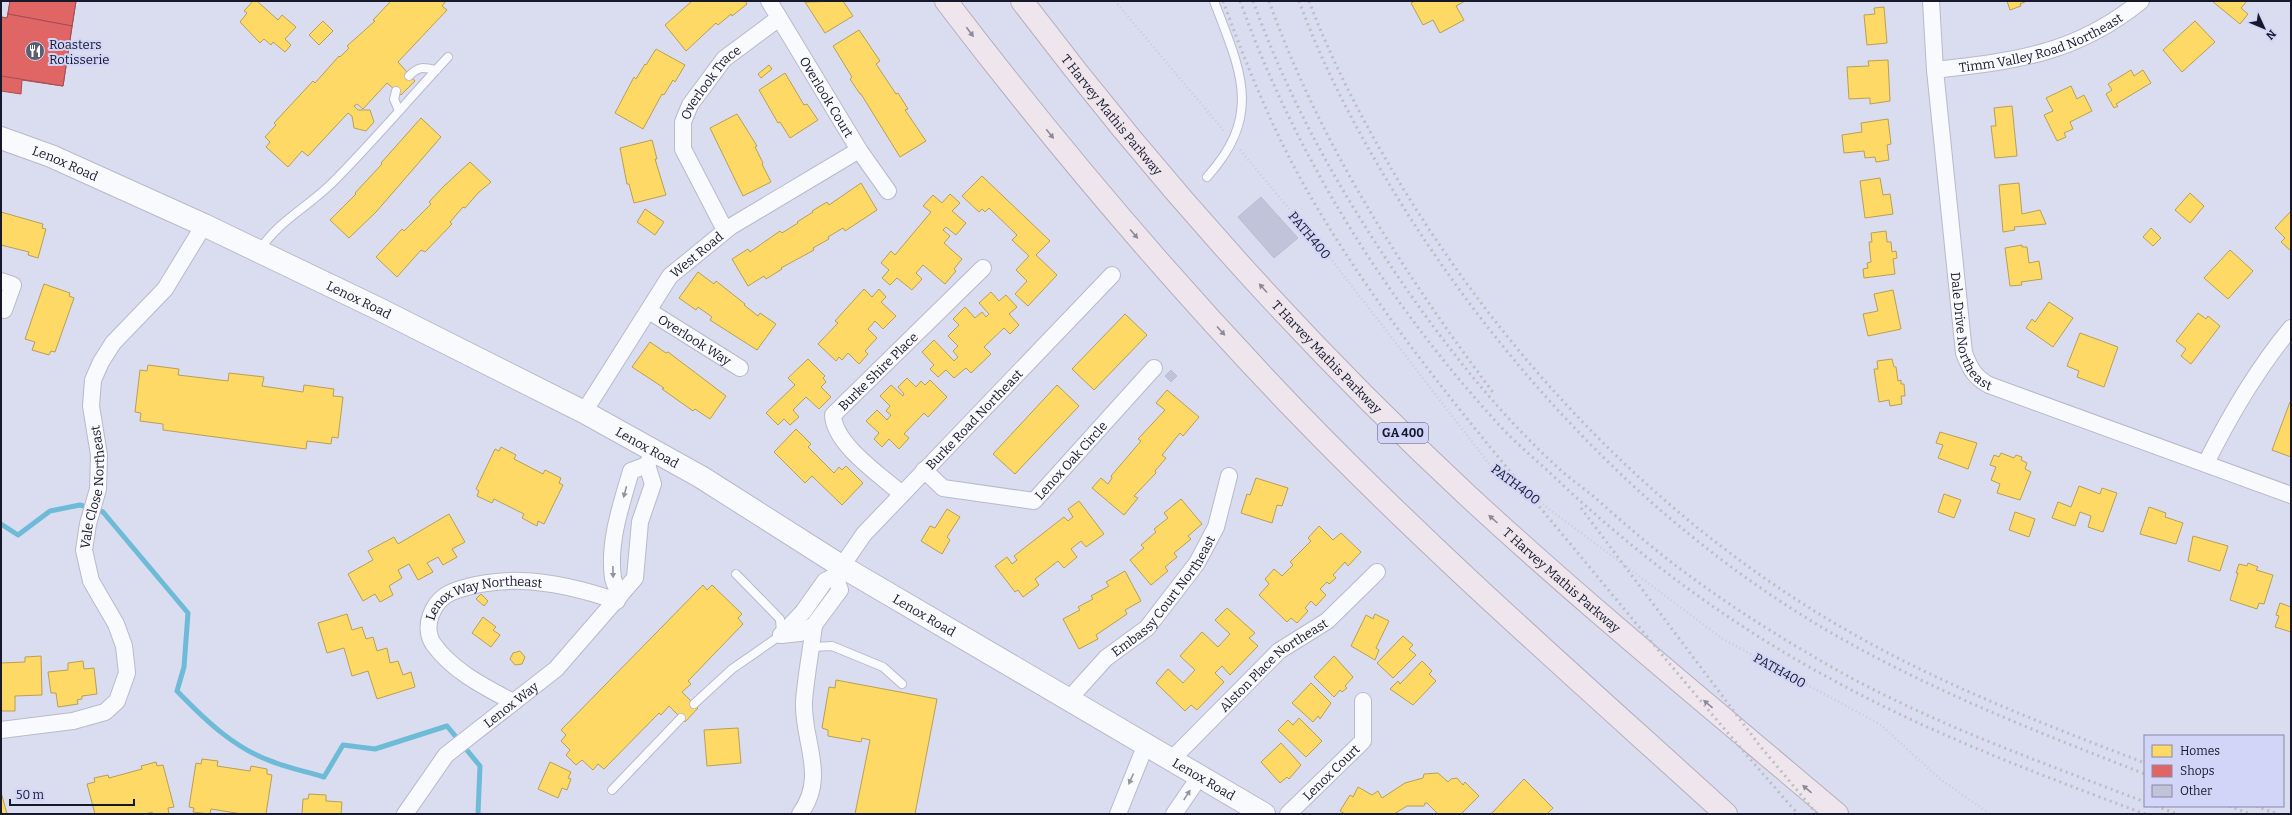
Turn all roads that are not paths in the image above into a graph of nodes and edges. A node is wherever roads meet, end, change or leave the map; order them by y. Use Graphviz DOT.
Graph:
graph roads {
  1 [pos="768,1"];
  2 [pos="946,1"];
  3 [pos="1022,1"];
  4 [pos="1214,1"];
  5 [pos="1930,1"];
  6 [pos="2141,1"];
  7 [pos="779,18"];
  8 [pos="448,57"];
  9 [pos="436,70"];
  10 [pos="1935,70"];
  11 [pos="409,76"];
  12 [pos="396,91"];
  13 [pos="399,111"];
  14 [pos="1,138"];
  15 [pos="859,150"];
  16 [pos="1207,177"];
  17 [pos="888,191"];
  18 [pos="204,225"];
  19 [pos="725,230"];
  20 [pos="259,252"];
  21 [pos="983,268"];
  22 [pos="1112,276"];
  23 [pos="1,281"];
  24 [pos="1,309"];
  25 [pos="648,311"];
  26 [pos="2291,328"];
  27 [pos="740,368"];
  28 [pos="1154,368"];
  29 [pos="584,412"];
  30 [pos="650,458"];
  31 [pos="2206,463"];
  32 [pos="924,470"];
  33 [pos="1229,476"];
  34 [pos="902,494"];
  35 [pos="2291,494"];
  36 [pos="619,516"];
  37 [pos="640,522"];
  38 [pos="838,571"];
  39 [pos="1377,572"];
  40 [pos="736,574"];
  41 [pos="618,598"];
  42 [pos="810,602"];
  43 [pos="824,612"];
  44 [pos="814,625"];
  45 [pos="781,635"];
  46 [pos="812,647"];
  47 [pos="902,684"];
  48 [pos="1069,699"];
  49 [pos="1363,701"];
  50 [pos="513,702"];
  51 [pos="694,704"];
  52 [pos="681,718"];
  53 [pos="1,730"];
  54 [pos="1146,744"];
  55 [pos="1172,759"];
  56 [pos="1200,776"];
  57 [pos="612,790"];
  58 [pos="405,814"];
  59 [pos="800,814"];
  60 [pos="1118,814"];
  61 [pos="1174,814"];
  62 [pos="1264,814"];
  63 [pos="1288,814"];
  64 [pos="1726,814"];
  65 [pos="1837,814"];
  1 -- 7 [label="street, Overlook Court"];
  2 -- 64 [label="highway, one-way"];
  65 -- 3 [label="highway, T Harvey Mathis Parkway / GA 400, one-way"];
  4 -- 16 [label="lane"];
  5 -- 10 [label="street, Dale Drive Northeast"];
  6 -- 10 [label="street, Timm Valley Road Northeast"];
  7 -- 15 [label="street, Overlook Court"];
  7 -- 19 [label="street, Overlook Trace"];
  8 -- 9 [label="lane"];
  9 -- 11 [label="lane"];
  9 -- 13 [label="lane"];
  10 -- 31 [label="street, Dale Drive Northeast"];
  12 -- 13 [label="lane"];
  13 -- 20 [label="lane"];
  14 -- 18 [label="street, Lenox Road"];
  15 -- 17 [label="street, Overlook Court"];
  15 -- 19 [label="street, West Road"];
  18 -- 20 [label="street, Lenox Road"];
  18 -- 53 [label="street, Vale Close Northeast"];
  19 -- 25 [label="street, West Road"];
  20 -- 29 [label="street, Lenox Road"];
  21 -- 34 [label="street, Burke Shire Place"];
  22 -- 32 [label="street, Burke Road Northeast"];
  23 -- 24 [label="street"];
  25 -- 27 [label="street, Overlook Way"];
  25 -- 29 [label="street, West Road"];
  26 -- 31 [label="street"];
  28 -- 32 [label="street, Lenox Oak Circle"];
  29 -- 30 [label="street, Lenox Road"];
  30 -- 36 [label="street, one-way"];
  30 -- 37 [label="street, Lenox Way"];
  30 -- 38 [label="street, Lenox Road"];
  31 -- 35 [label="street, Dale Drive Northeast"];
  32 -- 34 [label="street, Burke Road Northeast"];
  33 -- 48 [label="street, Embassy Court Northeast"];
  34 -- 38 [label="street, Burke Road Northeast"];
  36 -- 37 [label="street"];
  36 -- 41 [label="street, one-way"];
  37 -- 41 [label="street, Lenox Way"];
  38 -- 42 [label="street, Burke Road Northeast"];
  38 -- 43 [label="street"];
  38 -- 48 [label="street, Lenox Road"];
  39 -- 55 [label="street, Alston Place Northeast"];
  40 -- 45 [label="lane"];
  41 -- 50 [label="street, Lenox Way"];
  41 -- 50 [label="street, Lenox Way Northeast"];
  42 -- 43 [label="street"];
  42 -- 45 [label="street, Burke Road Northeast"];
  43 -- 44 [label="street"];
  44 -- 45 [label="street"];
  44 -- 46 [label="street"];
  45 -- 51 [label="lane"];
  46 -- 47 [label="lane"];
  46 -- 59 [label="street"];
  48 -- 54 [label="street, Lenox Road"];
  49 -- 63 [label="street, Lenox Court"];
  50 -- 58 [label="street, Lenox Way"];
  52 -- 57 [label="lane"];
  54 -- 55 [label="street, Lenox Road"];
  54 -- 60 [label="street, one-way"];
  55 -- 56 [label="street, Lenox Road"];
  61 -- 56 [label="street, one-way"];
  56 -- 62 [label="street, Lenox Road"];
}
